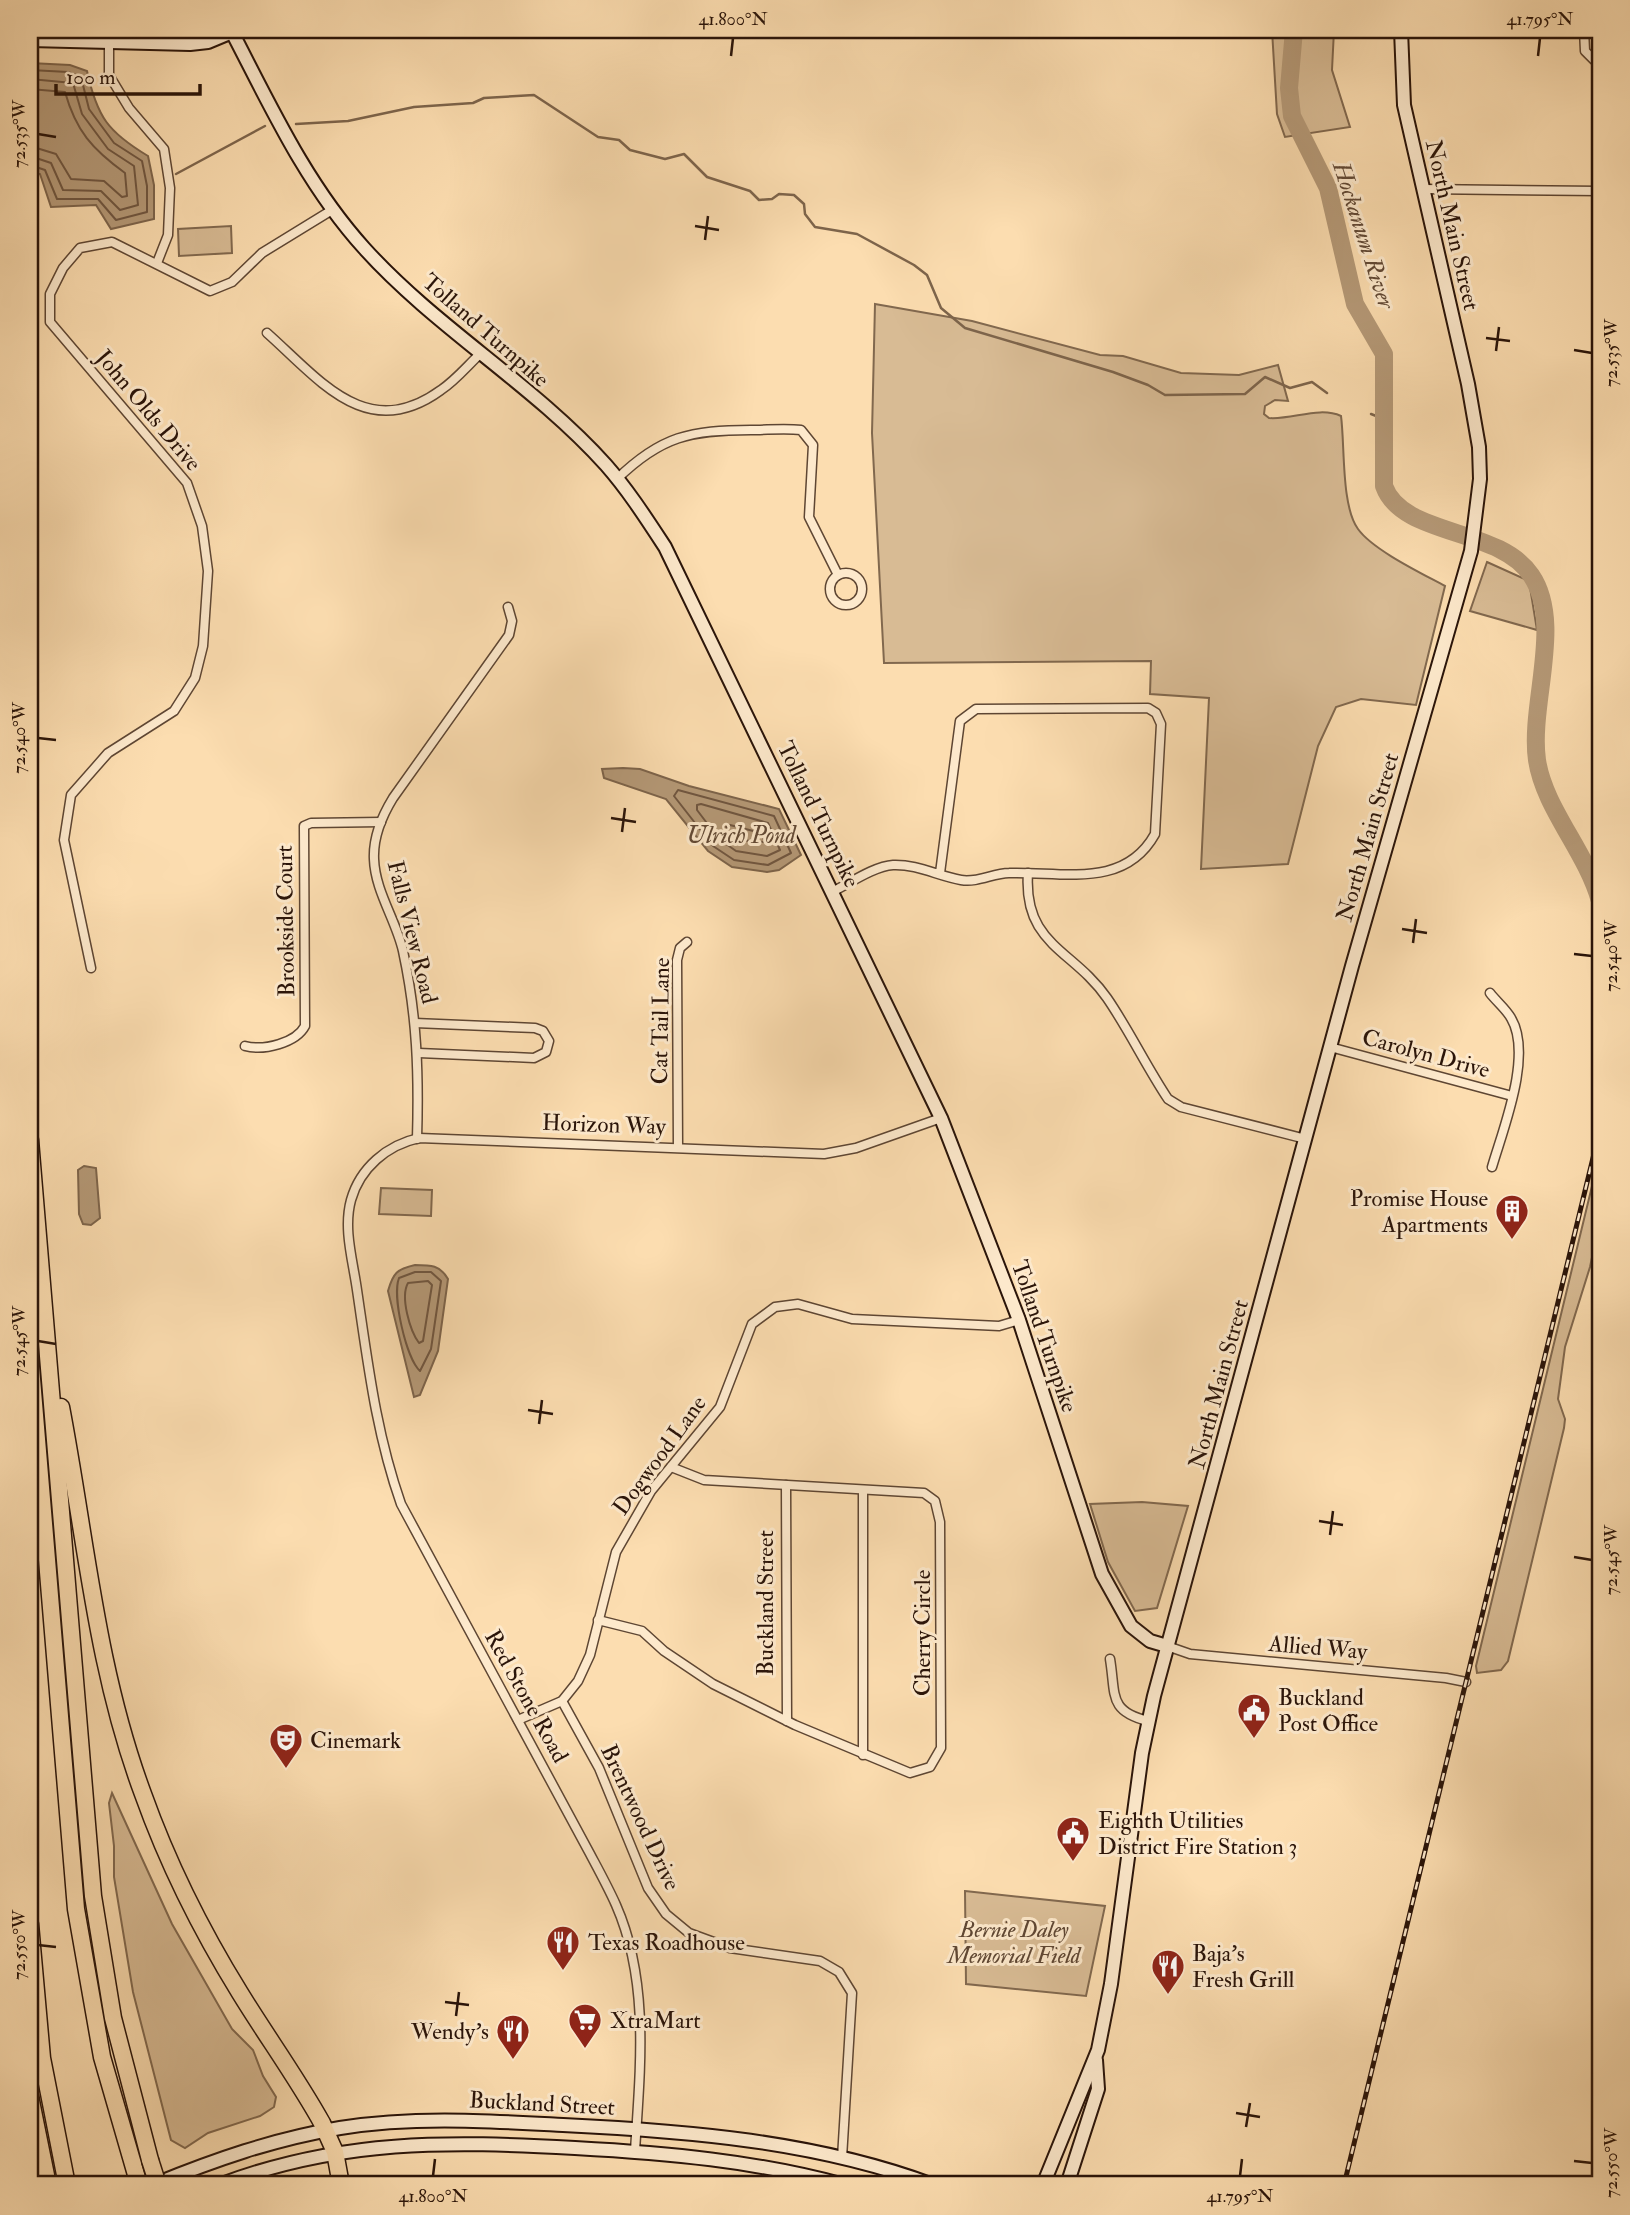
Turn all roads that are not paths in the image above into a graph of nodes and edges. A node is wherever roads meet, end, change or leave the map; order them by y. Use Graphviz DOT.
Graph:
graph roads {
  1 [pos="1401,30"];
  2 [pos="1584,30"];
  3 [pos="232,31"];
  4 [pos="30,40"];
  5 [pos="109,44"];
  6 [pos="1594,60"];
  7 [pos="1422,189"];
  8 [pos="1600,191"];
  9 [pos="332,210"];
  10 [pos="157,263"];
  11 [pos="267,333"];
  12 [pos="481,353"];
  13 [pos="617,479"];
  14 [pos="838,575"];
  15 [pos="508,607"];
  16 [pos="381,822"];
  17 [pos="940,873"];
  18 [pos="1028,873"];
  19 [pos="834,891"];
  20 [pos="687,942"];
  21 [pos="91,968"];
  22 [pos="1490,993"];
  23 [pos="415,1023"];
  24 [pos="246,1046"];
  25 [pos="1330,1047"];
  26 [pos="419,1053"];
  27 [pos="1512,1096"];
  28 [pos="942,1118"];
  29 [pos="417,1139"];
  30 [pos="1306,1139"];
  31 [pos="30,1140"];
  32 [pos="678,1146"];
  33 [pos="1492,1167"];
  34 [pos="353,1263"];
  35 [pos="1019,1320"];
  36 [pos="46,1331"];
  37 [pos="30,1355"];
  38 [pos="671,1466"];
  39 [pos="786,1485"];
  40 [pos="863,1490"];
  41 [pos="598,1620"];
  42 [pos="1167,1646"];
  43 [pos="1110,1659"];
  44 [pos="1466,1682"];
  45 [pos="562,1700"];
  46 [pos="518,1720"];
  47 [pos="787,1721"];
  48 [pos="1148,1721"];
  49 [pos="863,1755"];
  50 [pos="30,1924"];
  51 [pos="1096,2059"];
  52 [pos="30,2096"];
  53 [pos="636,2129"];
  54 [pos="326,2130"];
  55 [pos="635,2151"];
  56 [pos="335,2152"];
  57 [pos="842,2158"];
  58 [pos="48,2185"];
  59 [pos="67,2185"];
  60 [pos="139,2185"];
  61 [pos="153,2185"];
  62 [pos="158,2185"];
  63 [pos="219,2185"];
  64 [pos="341,2185"];
  65 [pos="844,2185"];
  66 [pos="933,2185"];
  67 [pos="1043,2185"];
  68 [pos="1067,2185"];
  1 -- 7 [label="main road, North Main Street"];
  2 -- 6 [label="street"];
  3 -- 5 [label="main road"];
  3 -- 9 [label="main road, Tolland Turnpike"];
  4 -- 5 [label="main road"];
  5 -- 10 [label="street"];
  7 -- 8 [label="street"];
  7 -- 25 [label="main road, North Main Street"];
  9 -- 10 [label="street, John Olds Drive"];
  9 -- 12 [label="main road, Tolland Turnpike"];
  10 -- 21 [label="street, John Olds Drive"];
  11 -- 12 [label="street"];
  12 -- 13 [label="main road, Tolland Turnpike"];
  13 -- 14 [label="street"];
  13 -- 19 [label="main road, Tolland Turnpike"];
  14 -- 14 [label="street"];
  15 -- 16 [label="street, Falls View Road"];
  16 -- 23 [label="street, Falls View Road"];
  16 -- 24 [label="street, Brookside Court"];
  17 -- 18 [label="street"];
  17 -- 18 [label="street"];
  17 -- 19 [label="street"];
  18 -- 30 [label="street"];
  19 -- 28 [label="main road, Tolland Turnpike"];
  20 -- 32 [label="street, Cat Tail Lane"];
  22 -- 27 [label="street"];
  23 -- 26 [label="street, Falls View Road"];
  23 -- 26 [label="street"];
  25 -- 27 [label="street, Carolyn Drive"];
  25 -- 30 [label="main road, North Main Street"];
  26 -- 29 [label="street, Falls View Road"];
  27 -- 33 [label="street"];
  28 -- 32 [label="street, Horizon Way"];
  28 -- 35 [label="main road, Tolland Turnpike"];
  29 -- 32 [label="street, Horizon Way"];
  29 -- 34 [label="street, Horizon Way"];
  30 -- 42 [label="main road, North Main Street"];
  31 -- 36 [label="highway"];
  34 -- 46 [label="street, Red Stone Road"];
  35 -- 38 [label="street, Dogwood Lane"];
  35 -- 42 [label="main road, Tolland Turnpike"];
  36 -- 54 [label="highway"];
  36 -- 62 [label="highway, bridge"];
  37 -- 60 [label="highway"];
  38 -- 39 [label="street, Cherry Circle"];
  38 -- 41 [label="street, Dogwood Lane"];
  39 -- 40 [label="street, Cherry Circle"];
  39 -- 47 [label="street, Buckland Street"];
  40 -- 49 [label="street"];
  40 -- 49 [label="street, Cherry Circle"];
  41 -- 45 [label="street, Dogwood Lane"];
  41 -- 47 [label="street, Cherry Circle"];
  42 -- 44 [label="street, Allied Way"];
  42 -- 48 [label="main road"];
  43 -- 48 [label="street"];
  45 -- 46 [label="street, Dogwood Lane"];
  45 -- 57 [label="street, Brentwood Drive"];
  46 -- 53 [label="street, Red Stone Road"];
  47 -- 49 [label="street, Cherry Circle"];
  48 -- 51 [label="main road"];
  50 -- 59 [label="highway"];
  51 -- 67 [label="main road"];
  51 -- 68 [label="main road"];
  52 -- 58 [label="highway"];
  53 -- 54 [label="main road, Buckland Street"];
  53 -- 55 [label="street, Red Stone Road"];
  53 -- 57 [label="main road, Buckland Street"];
  54 -- 56 [label="highway"];
  54 -- 61 [label="main road, Buckland Street"];
  55 -- 56 [label="main road, Buckland Street"];
  55 -- 65 [label="main road, Buckland Street"];
  56 -- 63 [label="main road, Buckland Street"];
  56 -- 64 [label="highway"];
  57 -- 66 [label="main road, Buckland Street"];
}
